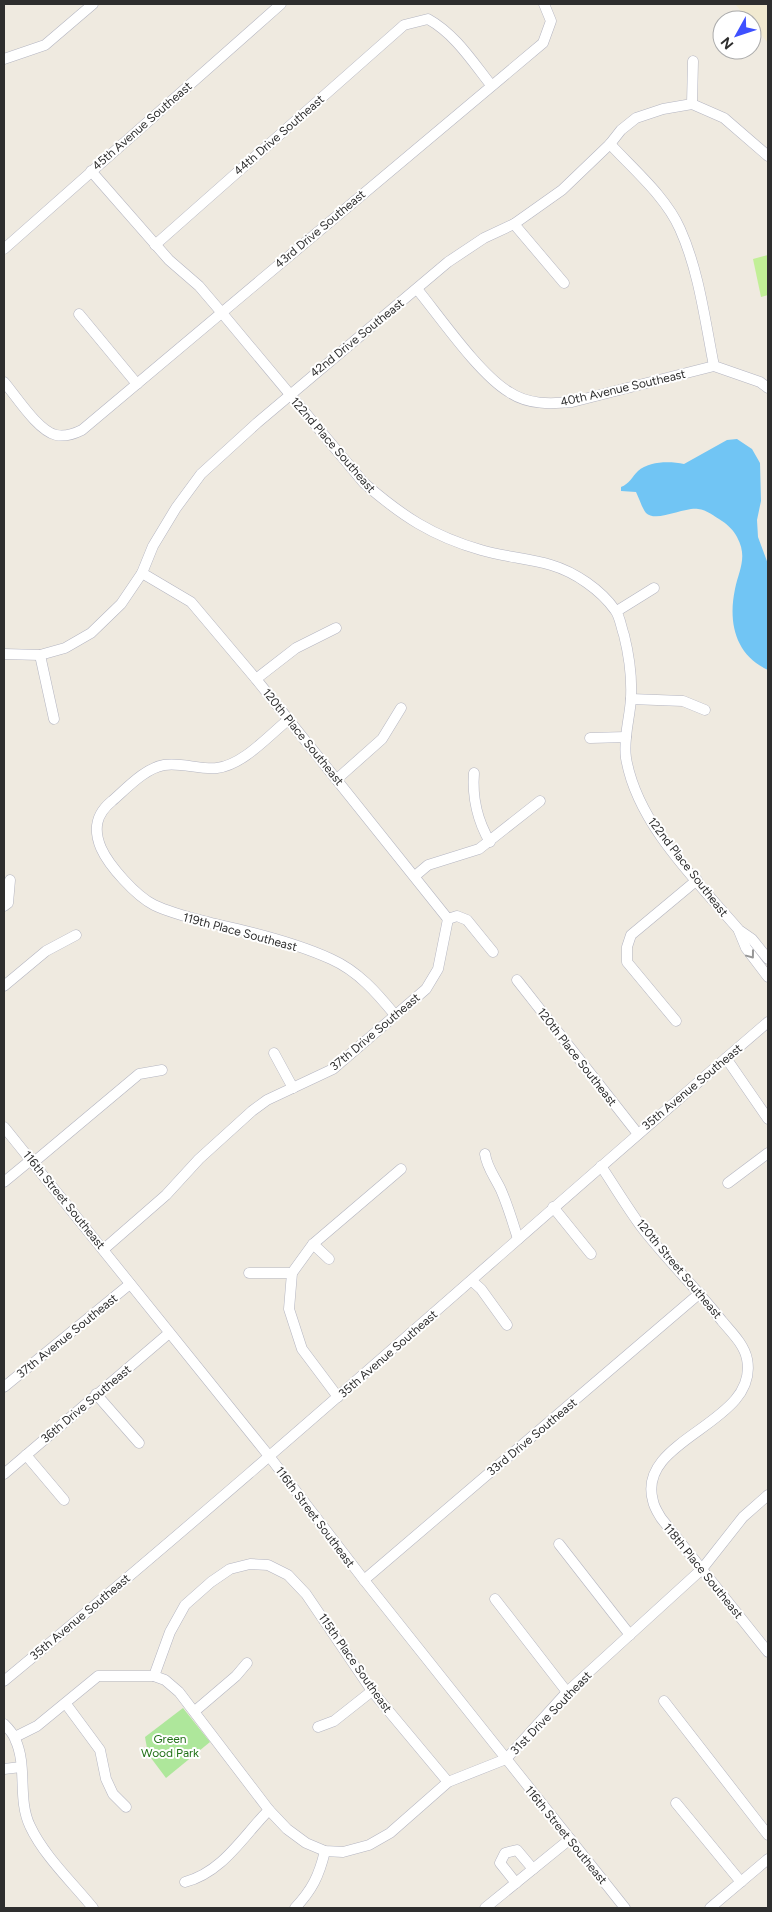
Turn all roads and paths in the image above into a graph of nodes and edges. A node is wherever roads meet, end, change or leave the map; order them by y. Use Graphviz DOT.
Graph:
graph roads {
  1 [pos="93,4"];
  2 [pos="281,4"];
  3 [pos="546,7"];
  4 [pos="4,59"];
  5 [pos="693,61"];
  6 [pos="491,84"];
  7 [pos="692,104"];
  8 [pos="610,144"];
  9 [pos="768,156"];
  10 [pos="91,171"];
  11 [pos="514,224"];
  12 [pos="155,245"];
  13 [pos="4,249"];
  14 [pos="564,284"];
  15 [pos="417,289"];
  16 [pos="222,313"];
  17 [pos="79,314"];
  18 [pos="714,366"];
  19 [pos="4,382"];
  20 [pos="137,384"];
  21 [pos="768,388"];
  22 [pos="289,394"];
  23 [pos="142,573"];
  24 [pos="654,588"];
  25 [pos="617,611"];
  26 [pos="336,628"];
  27 [pos="4,654"];
  28 [pos="40,655"];
  29 [pos="256,679"];
  30 [pos="631,699"];
  31 [pos="402,708"];
  32 [pos="705,710"];
  33 [pos="54,719"];
  34 [pos="288,720"];
  35 [pos="626,737"];
  36 [pos="590,738"];
  37 [pos="474,773"];
  38 [pos="337,779"];
  39 [pos="540,801"];
  40 [pos="490,842"];
  41 [pos="415,876"];
  42 [pos="10,880"];
  43 [pos="697,880"];
  44 [pos="4,906"];
  45 [pos="448,919"];
  46 [pos="739,930"];
  47 [pos="76,935"];
  48 [pos="493,952"];
  49 [pos="768,960"];
  50 [pos="768,977"];
  51 [pos="517,980"];
  52 [pos="4,986"];
  53 [pos="396,1015"];
  54 [pos="676,1021"];
  55 [pos="768,1022"];
  56 [pos="274,1053"];
  57 [pos="726,1058"];
  58 [pos="162,1070"];
  59 [pos="293,1088"];
  60 [pos="768,1118"];
  61 [pos="4,1127"];
  62 [pos="638,1134"];
  63 [pos="768,1152"];
  64 [pos="485,1154"];
  65 [pos="33,1161"];
  66 [pos="601,1166"];
  67 [pos="401,1169"];
  68 [pos="4,1182"];
  69 [pos="728,1183"];
  70 [pos="553,1207"];
  71 [pos="518,1239"];
  72 [pos="313,1244"];
  73 [pos="104,1250"];
  74 [pos="590,1254"];
  75 [pos="329,1259"];
  76 [pos="249,1273"];
  77 [pos="292,1273"];
  78 [pos="472,1281"];
  79 [pos="130,1284"];
  80 [pos="700,1293"];
  81 [pos="507,1325"];
  82 [pos="168,1334"];
  83 [pos="4,1388"];
  84 [pos="96,1394"];
  85 [pos="338,1397"];
  86 [pos="139,1443"];
  87 [pos="26,1454"];
  88 [pos="269,1456"];
  89 [pos="4,1474"];
  90 [pos="652,1483"];
  91 [pos="768,1495"];
  92 [pos="64,1500"];
  93 [pos="559,1544"];
  94 [pos="702,1569"];
  95 [pos="364,1580"];
  96 [pos="495,1599"];
  97 [pos="630,1636"];
  98 [pos="768,1652"];
  99 [pos="248,1663"];
  100 [pos="154,1676"];
  101 [pos="4,1681"];
  102 [pos="372,1691"];
  103 [pos="567,1692"];
  104 [pos="664,1701"];
  105 [pos="66,1704"];
  106 [pos="194,1711"];
  107 [pos="4,1724"];
  108 [pos="318,1727"];
  109 [pos="15,1737"];
  110 [pos="506,1759"];
  111 [pos="21,1767"];
  112 [pos="4,1769"];
  113 [pos="448,1782"];
  114 [pos="676,1803"];
  115 [pos="126,1807"];
  116 [pos="269,1810"];
  117 [pos="768,1835"];
  118 [pos="570,1839"];
  119 [pos="324,1851"];
  120 [pos="768,1859"];
  121 [pos="533,1869"];
  122 [pos="185,1882"];
  123 [pos="740,1882"];
  124 [pos="516,1883"];
  125 [pos="623,1907"];
  126 [pos="93,1908"];
  127 [pos="295,1908"];
  128 [pos="485,1908"];
  129 [pos="710,1908"];
  1 -- 4 [label="street"];
  2 -- 10 [label="street, 45th Avenue Southeast"];
  3 -- 6 [label="street, 43rd Drive Southeast"];
  5 -- 7 [label="street"];
  6 -- 12 [label="street, 44th Drive Southeast"];
  6 -- 16 [label="street, 43rd Drive Southeast"];
  7 -- 8 [label="street, 42nd Drive Southeast"];
  7 -- 9 [label="street"];
  8 -- 11 [label="street, 42nd Drive Southeast"];
  8 -- 18 [label="street"];
  10 -- 12 [label="street, 122nd Place Southeast"];
  10 -- 13 [label="street, 45th Avenue Southeast"];
  11 -- 14 [label="street"];
  11 -- 15 [label="street, 42nd Drive Southeast"];
  12 -- 16 [label="street, 122nd Place Southeast"];
  15 -- 18 [label="street, 40th Avenue Southeast"];
  15 -- 22 [label="street, 42nd Drive Southeast"];
  16 -- 20 [label="street, 43rd Drive Southeast"];
  16 -- 22 [label="street, 122nd Place Southeast"];
  17 -- 20 [label="street"];
  18 -- 21 [label="street"];
  19 -- 20 [label="street, 43rd Drive Southeast"];
  22 -- 23 [label="street, 42nd Drive Southeast"];
  22 -- 25 [label="street, 122nd Place Southeast"];
  23 -- 28 [label="street, 42nd Drive Southeast"];
  23 -- 29 [label="street, 120th Place Southeast"];
  24 -- 25 [label="street"];
  25 -- 30 [label="street, 122nd Place Southeast"];
  26 -- 29 [label="street"];
  27 -- 28 [label="street"];
  28 -- 33 [label="street"];
  29 -- 34 [label="street, 120th Place Southeast"];
  30 -- 32 [label="street"];
  30 -- 35 [label="street, 122nd Place Southeast"];
  31 -- 38 [label="street"];
  34 -- 38 [label="street, 120th Place Southeast"];
  34 -- 53 [label="street, 119th Place Southeast"];
  35 -- 36 [label="street"];
  35 -- 43 [label="street, 122nd Place Southeast"];
  37 -- 40 [label="street"];
  38 -- 41 [label="street, 120th Place Southeast"];
  39 -- 40 [label="street"];
  40 -- 41 [label="street"];
  41 -- 45 [label="street, 120th Place Southeast"];
  42 -- 44 [label="street"];
  43 -- 46 [label="street, 122nd Place Southeast"];
  43 -- 54 [label="street"];
  45 -- 48 [label="street"];
  45 -- 53 [label="street, 37th Drive Southeast"];
  46 -- 49 [label="street, 122nd Place Southeast"];
  46 -- 50 [label="street, 122nd Place Southeast, one-way"];
  47 -- 52 [label="street"];
  51 -- 62 [label="street, 120th Place Southeast"];
  53 -- 59 [label="street, 37th Drive Southeast"];
  55 -- 57 [label="street, 35th Avenue Southeast"];
  56 -- 59 [label="street"];
  57 -- 60 [label="street"];
  57 -- 62 [label="street, 35th Avenue Southeast"];
  58 -- 65 [label="street"];
  59 -- 73 [label="street, 37th Drive Southeast"];
  61 -- 65 [label="street, 116th Street Southeast"];
  62 -- 66 [label="street, 35th Avenue Southeast"];
  63 -- 69 [label="street"];
  64 -- 71 [label="street"];
  65 -- 68 [label="street"];
  65 -- 73 [label="street, 116th Street Southeast"];
  66 -- 70 [label="street, 35th Avenue Southeast"];
  66 -- 80 [label="street, 120th Street Southeast"];
  67 -- 72 [label="street"];
  70 -- 71 [label="street, 35th Avenue Southeast"];
  70 -- 74 [label="street"];
  71 -- 78 [label="street, 35th Avenue Southeast"];
  72 -- 75 [label="street"];
  72 -- 77 [label="street"];
  73 -- 79 [label="street, 116th Street Southeast"];
  76 -- 77 [label="street"];
  77 -- 85 [label="street"];
  78 -- 81 [label="street"];
  78 -- 85 [label="street, 35th Avenue Southeast"];
  79 -- 82 [label="street, 116th Street Southeast"];
  79 -- 83 [label="street, 37th Avenue Southeast"];
  80 -- 90 [label="street, 120th Street Southeast"];
  80 -- 95 [label="street, 33rd Drive Southeast"];
  82 -- 84 [label="street, 36th Drive Southeast"];
  82 -- 88 [label="street, 116th Street Southeast"];
  84 -- 86 [label="street"];
  84 -- 87 [label="street, 36th Drive Southeast"];
  85 -- 88 [label="street, 35th Avenue Southeast"];
  87 -- 89 [label="street, 36th Drive Southeast"];
  87 -- 92 [label="street"];
  88 -- 95 [label="street, 116th Street Southeast"];
  88 -- 101 [label="street, 35th Avenue Southeast"];
  90 -- 94 [label="street, 118th Place Southeast"];
  91 -- 94 [label="street, 31st Drive Southeast"];
  93 -- 97 [label="street"];
  94 -- 97 [label="street, 31st Drive Southeast"];
  94 -- 98 [label="street, 118th Place Southeast"];
  95 -- 110 [label="street, 116th Street Southeast"];
  96 -- 103 [label="street"];
  97 -- 103 [label="street, 31st Drive Southeast"];
  99 -- 106 [label="street"];
  100 -- 102 [label="street, 115th Place Southeast"];
  100 -- 105 [label="street"];
  100 -- 106 [label="street"];
  102 -- 108 [label="street"];
  102 -- 113 [label="street, 115th Place Southeast"];
  103 -- 110 [label="street, 31st Drive Southeast"];
  104 -- 117 [label="street"];
  105 -- 109 [label="street"];
  105 -- 115 [label="street"];
  106 -- 116 [label="street"];
  107 -- 109 [label="street"];
  109 -- 111 [label="street"];
  110 -- 113 [label="street, 31st Drive Southeast"];
  110 -- 118 [label="street, 116th Street Southeast"];
  111 -- 112 [label="street"];
  111 -- 126 [label="street"];
  113 -- 119 [label="street, 31st Drive Southeast"];
  114 -- 123 [label="street"];
  116 -- 119 [label="street"];
  116 -- 122 [label="street"];
  118 -- 121 [label="street"];
  118 -- 125 [label="street, 116th Street Southeast"];
  119 -- 127 [label="street"];
  120 -- 123 [label="street"];
  121 -- 124 [label="street"];
  121 -- 124 [label="street"];
  123 -- 129 [label="street"];
  124 -- 128 [label="street"];
}
